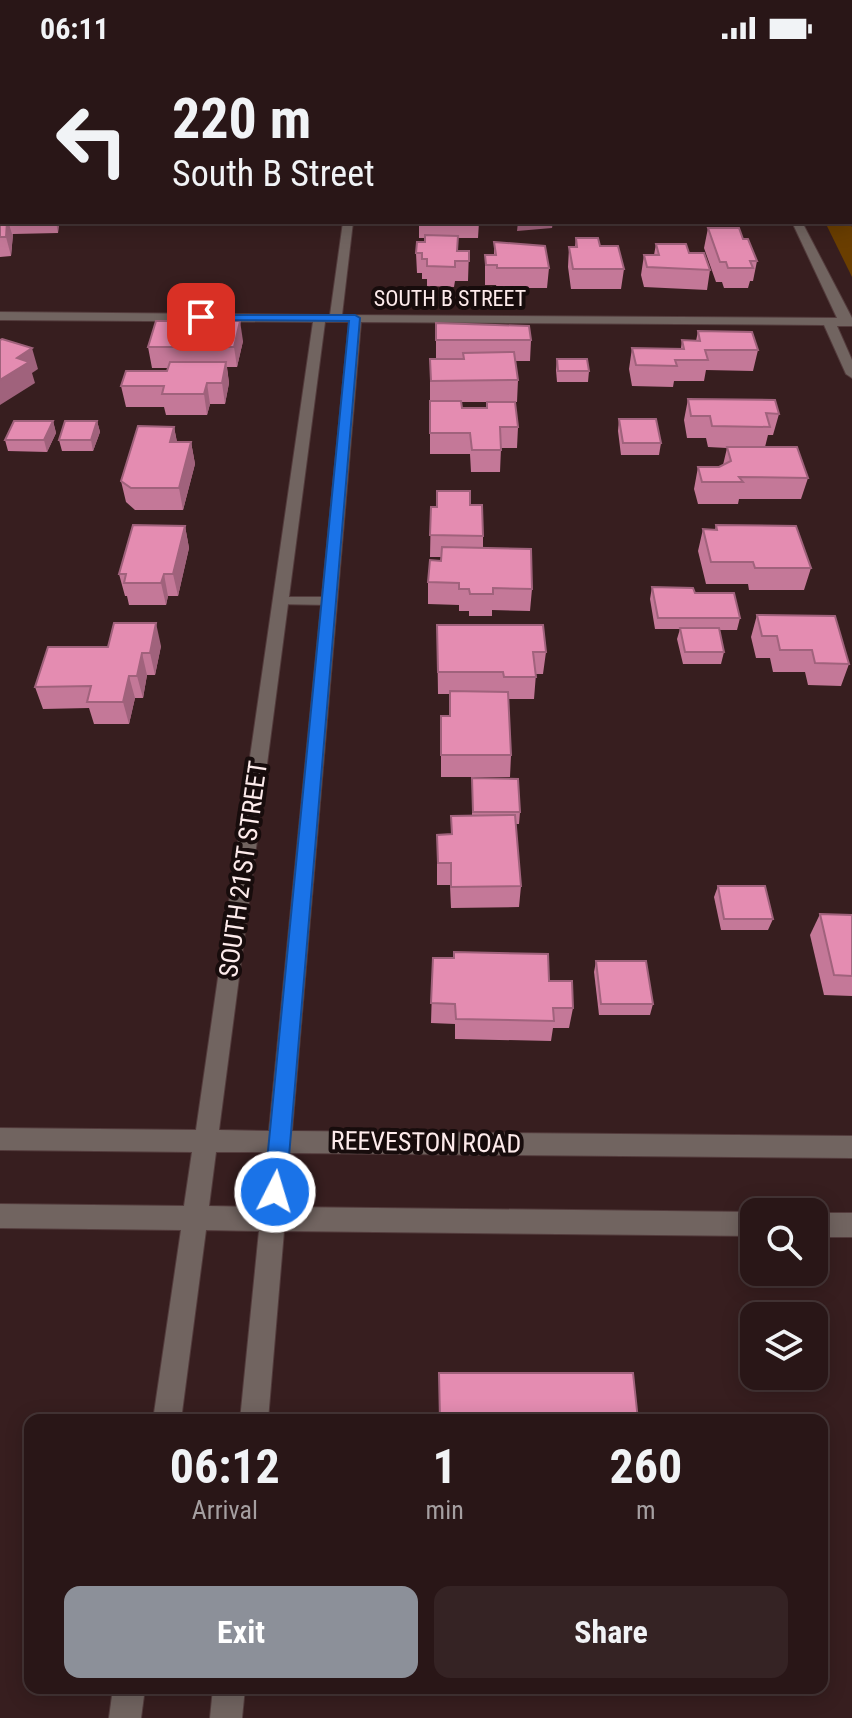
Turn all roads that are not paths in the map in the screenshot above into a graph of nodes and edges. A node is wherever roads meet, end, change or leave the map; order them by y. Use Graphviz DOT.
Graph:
graph roads {
  1 [pos="348,224"];
  2 [pos="798,224"];
  3 [pos="0,316"];
  4 [pos="337,318"];
  5 [pos="829,322"];
  6 [pos="848,322"];
  7 [pos="852,374"];
  8 [pos="280,601"];
  9 [pos="329,601"];
  10 [pos="0,1139"];
  11 [pos="206,1139"];
  12 [pos="280,1140"];
  13 [pos="852,1147"];
  14 [pos="0,1216"];
  15 [pos="195,1218"];
  16 [pos="272,1218"];
  17 [pos="740,1224"];
  18 [pos="828,1225"];
  19 [pos="852,1225"];
  20 [pos="168,1414"];
  21 [pos="255,1414"];
  22 [pos="128,1694"];
  23 [pos="228,1694"];
  24 [pos="125,1718"];
  25 [pos="226,1718"];
  1 -- 4 [label="street, SOUTH 21ST STREET"];
  2 -- 6 [label="street"];
  3 -- 4 [label="street, SOUTH B STREET"];
  4 -- 5 [label="street, SOUTH B STREET"];
  4 -- 8 [label="street, SOUTH 21ST STREET"];
  4 -- 9 [label="street, SOUTH 21ST STREET"];
  5 -- 6 [label="street, SOUTH B STREET"];
  5 -- 7 [label="street"];
  8 -- 9 [label="lane"];
  8 -- 11 [label="street, SOUTH 21ST STREET"];
  9 -- 12 [label="street, SOUTH 21ST STREET"];
  10 -- 11 [label="street, REEVESTON ROAD"];
  11 -- 12 [label="street, REEVESTON ROAD"];
  11 -- 15 [label="street, SOUTH 21ST STREET"];
  12 -- 13 [label="street, REEVESTON ROAD"];
  12 -- 16 [label="street, SOUTH 21ST STREET"];
  14 -- 15 [label="street"];
  15 -- 16 [label="street"];
  15 -- 20 [label="street, SOUTH 21ST STREET"];
  16 -- 17 [label="street"];
  16 -- 21 [label="street, SOUTH 21ST STREET"];
  18 -- 19 [label="street"];
  22 -- 24 [label="street"];
  23 -- 25 [label="street"];
}
